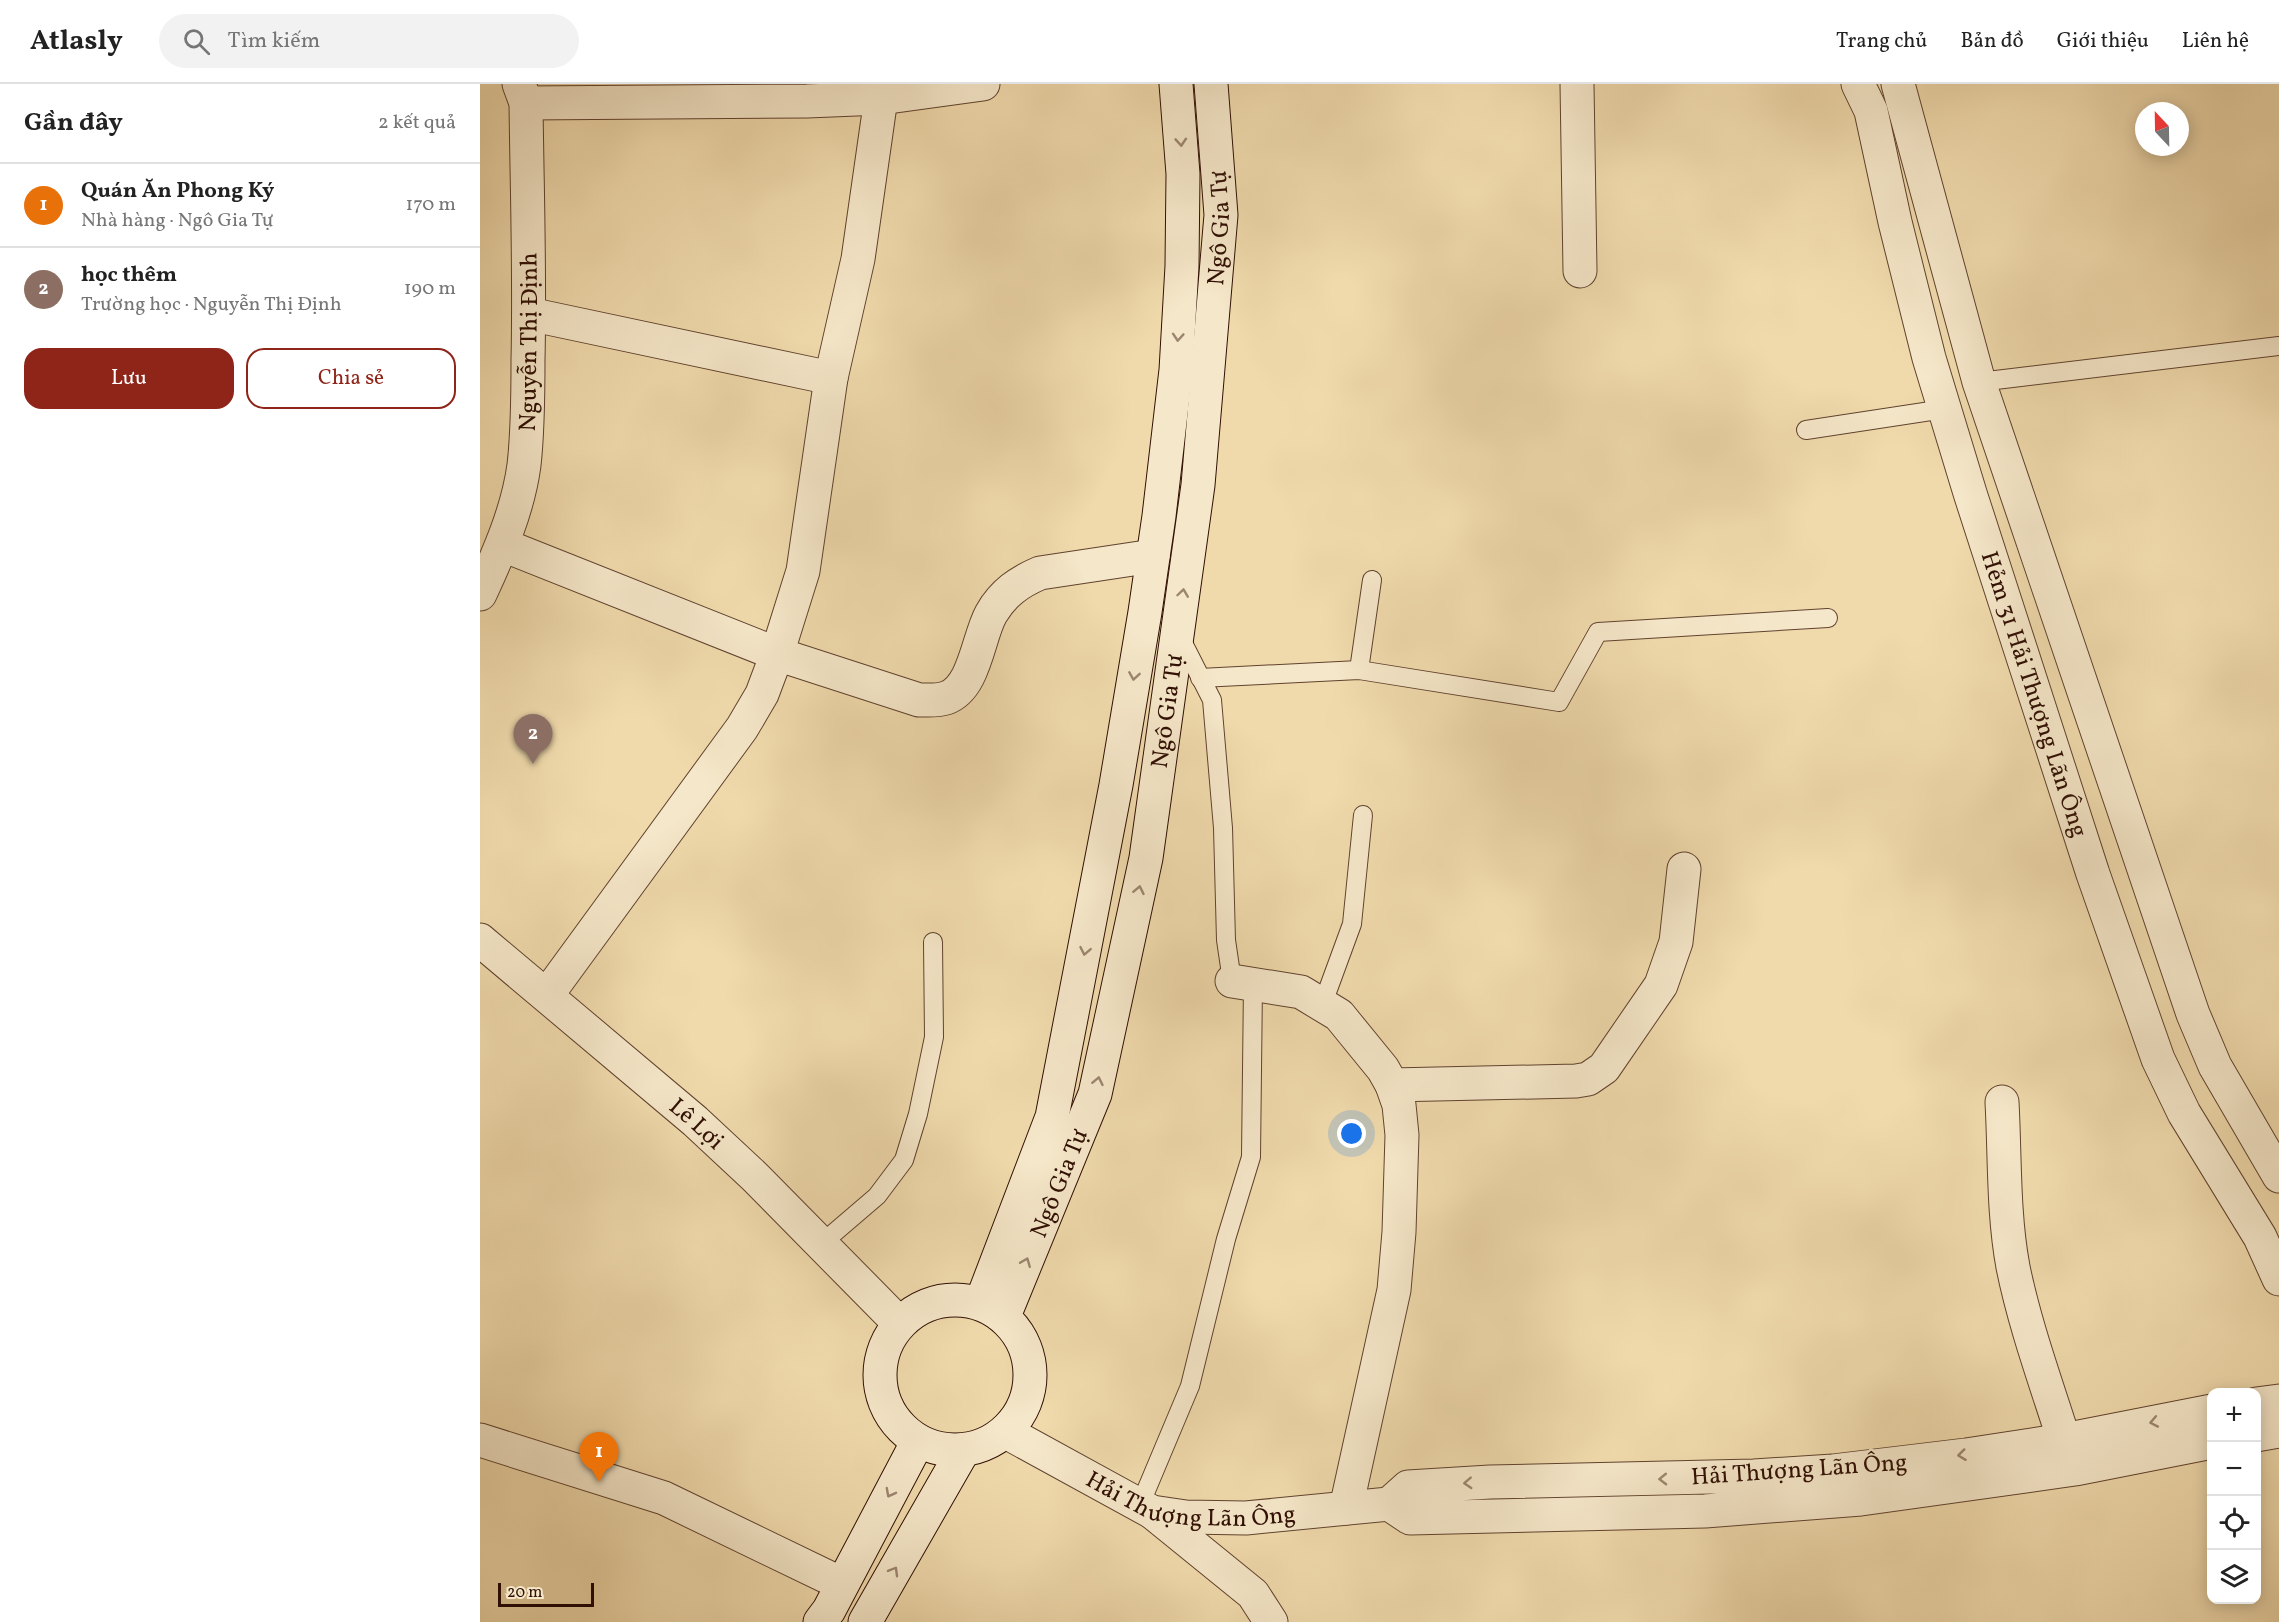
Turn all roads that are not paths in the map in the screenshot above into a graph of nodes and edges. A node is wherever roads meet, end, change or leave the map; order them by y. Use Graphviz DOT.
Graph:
graph roads {
  1 [pos="983,84"];
  2 [pos="1176,84"];
  3 [pos="1211,84"];
  4 [pos="1577,84"];
  5 [pos="1858,84"];
  6 [pos="1898,84"];
  7 [pos="522,94"];
  8 [pos="881,98"];
  9 [pos="1580,271"];
  10 [pos="529,314"];
  11 [pos="2279,346"];
  12 [pos="831,378"];
  13 [pos="1979,382"];
  14 [pos="1944,409"];
  15 [pos="1806,430"];
  16 [pos="503,545"];
  17 [pos="1153,556"];
  18 [pos="1188,558"];
  19 [pos="1372,580"];
  20 [pos="480,594"];
  21 [pos="1828,618"];
  22 [pos="1142,628"];
  23 [pos="1178,633"];
  24 [pos="777,654"];
  25 [pos="1359,670"];
  26 [pos="1200,678"];
  27 [pos="1363,815"];
  28 [pos="1684,870"];
  29 [pos="480,940"];
  30 [pos="933,942"];
  31 [pos="1242,983"];
  32 [pos="1078,989"];
  33 [pos="1116,992"];
  34 [pos="547,995"];
  35 [pos="1323,1003"];
  36 [pos="1392,1085"];
  37 [pos="2002,1102"];
  38 [pos="2279,1176"];
  39 [pos="821,1244"];
  40 [pos="2279,1279"];
  41 [pos="993,1310"];
  42 [pos="899,1323"];
  43 [pos="2279,1401"];
  44 [pos="2261,1403"];
  45 [pos="2207,1412"];
  46 [pos="2279,1431"];
  47 [pos="1006,1432"];
  48 [pos="2261,1434"];
  49 [pos="480,1440"];
  50 [pos="918,1441"];
  51 [pos="2207,1442"];
  52 [pos="963,1451"];
  53 [pos="2070,1454"];
  54 [pos="1346,1508"];
  55 [pos="1146,1509"];
  56 [pos="842,1584"];
  57 [pos="871,1611"];
  58 [pos="820,1622"];
  59 [pos="1271,1622"];
  1 -- 8 [label="street"];
  2 -- 17 [label="street, Ngô Gia Tự, one-way"];
  3 -- 18 [label="street, Ngô Gia Tự"];
  4 -- 9 [label="street"];
  5 -- 14 [label="street, Hẻm 31 Hải Thượng Lãn Ông"];
  6 -- 13 [label="street"];
  7 -- 8 [label="street"];
  7 -- 10 [label="street, Nguyễn Thị Định"];
  8 -- 12 [label="street"];
  10 -- 12 [label="street"];
  10 -- 16 [label="street, Nguyễn Thị Định"];
  11 -- 13 [label="lane"];
  12 -- 24 [label="street"];
  13 -- 38 [label="street"];
  14 -- 15 [label="lane"];
  14 -- 40 [label="street, Hẻm 31 Hải Thượng Lãn Ông"];
  16 -- 20 [label="street, Nguyễn Thị Định"];
  16 -- 24 [label="street"];
  17 -- 18 [label="street"];
  17 -- 22 [label="street, Ngô Gia Tự"];
  17 -- 24 [label="street"];
  23 -- 18 [label="street, Ngô Gia Tự, one-way"];
  19 -- 25 [label="lane"];
  21 -- 25 [label="lane"];
  22 -- 23 [label="street"];
  22 -- 32 [label="street, Ngô Gia Tự, one-way"];
  23 -- 26 [label="lane"];
  33 -- 23 [label="street, Ngô Gia Tự, one-way"];
  24 -- 34 [label="street"];
  25 -- 26 [label="lane"];
  26 -- 31 [label="lane"];
  27 -- 35 [label="lane"];
  28 -- 36 [label="street"];
  29 -- 34 [label="street, Lê Lợi"];
  30 -- 39 [label="lane"];
  31 -- 35 [label="street"];
  31 -- 55 [label="lane"];
  32 -- 33 [label="street"];
  32 -- 41 [label="street, Ngô Gia Tự"];
  41 -- 33 [label="street, Ngô Gia Tự, one-way"];
  34 -- 39 [label="street, Lê Lợi"];
  35 -- 36 [label="street"];
  36 -- 54 [label="street"];
  37 -- 53 [label="street"];
  39 -- 42 [label="street, Lê Lợi"];
  41 -- 42 [label="street"];
  41 -- 47 [label="street"];
  42 -- 50 [label="street"];
  43 -- 44 [label="street"];
  45 -- 53 [label="street, Hải Thượng Lãn Ông, one-way"];
  46 -- 48 [label="street"];
  47 -- 52 [label="street"];
  47 -- 55 [label="street, Hải Thượng Lãn Ông"];
  49 -- 56 [label="street"];
  50 -- 52 [label="street"];
  50 -- 56 [label="street, one-way"];
  51 -- 53 [label="street, Hải Thượng Lãn Ông"];
  57 -- 52 [label="street, one-way"];
  53 -- 54 [label="street, Hải Thượng Lãn Ông"];
  54 -- 55 [label="street, Hải Thượng Lãn Ông"];
  55 -- 59 [label="street"];
  56 -- 57 [label="street"];
  56 -- 58 [label="street"];
}
